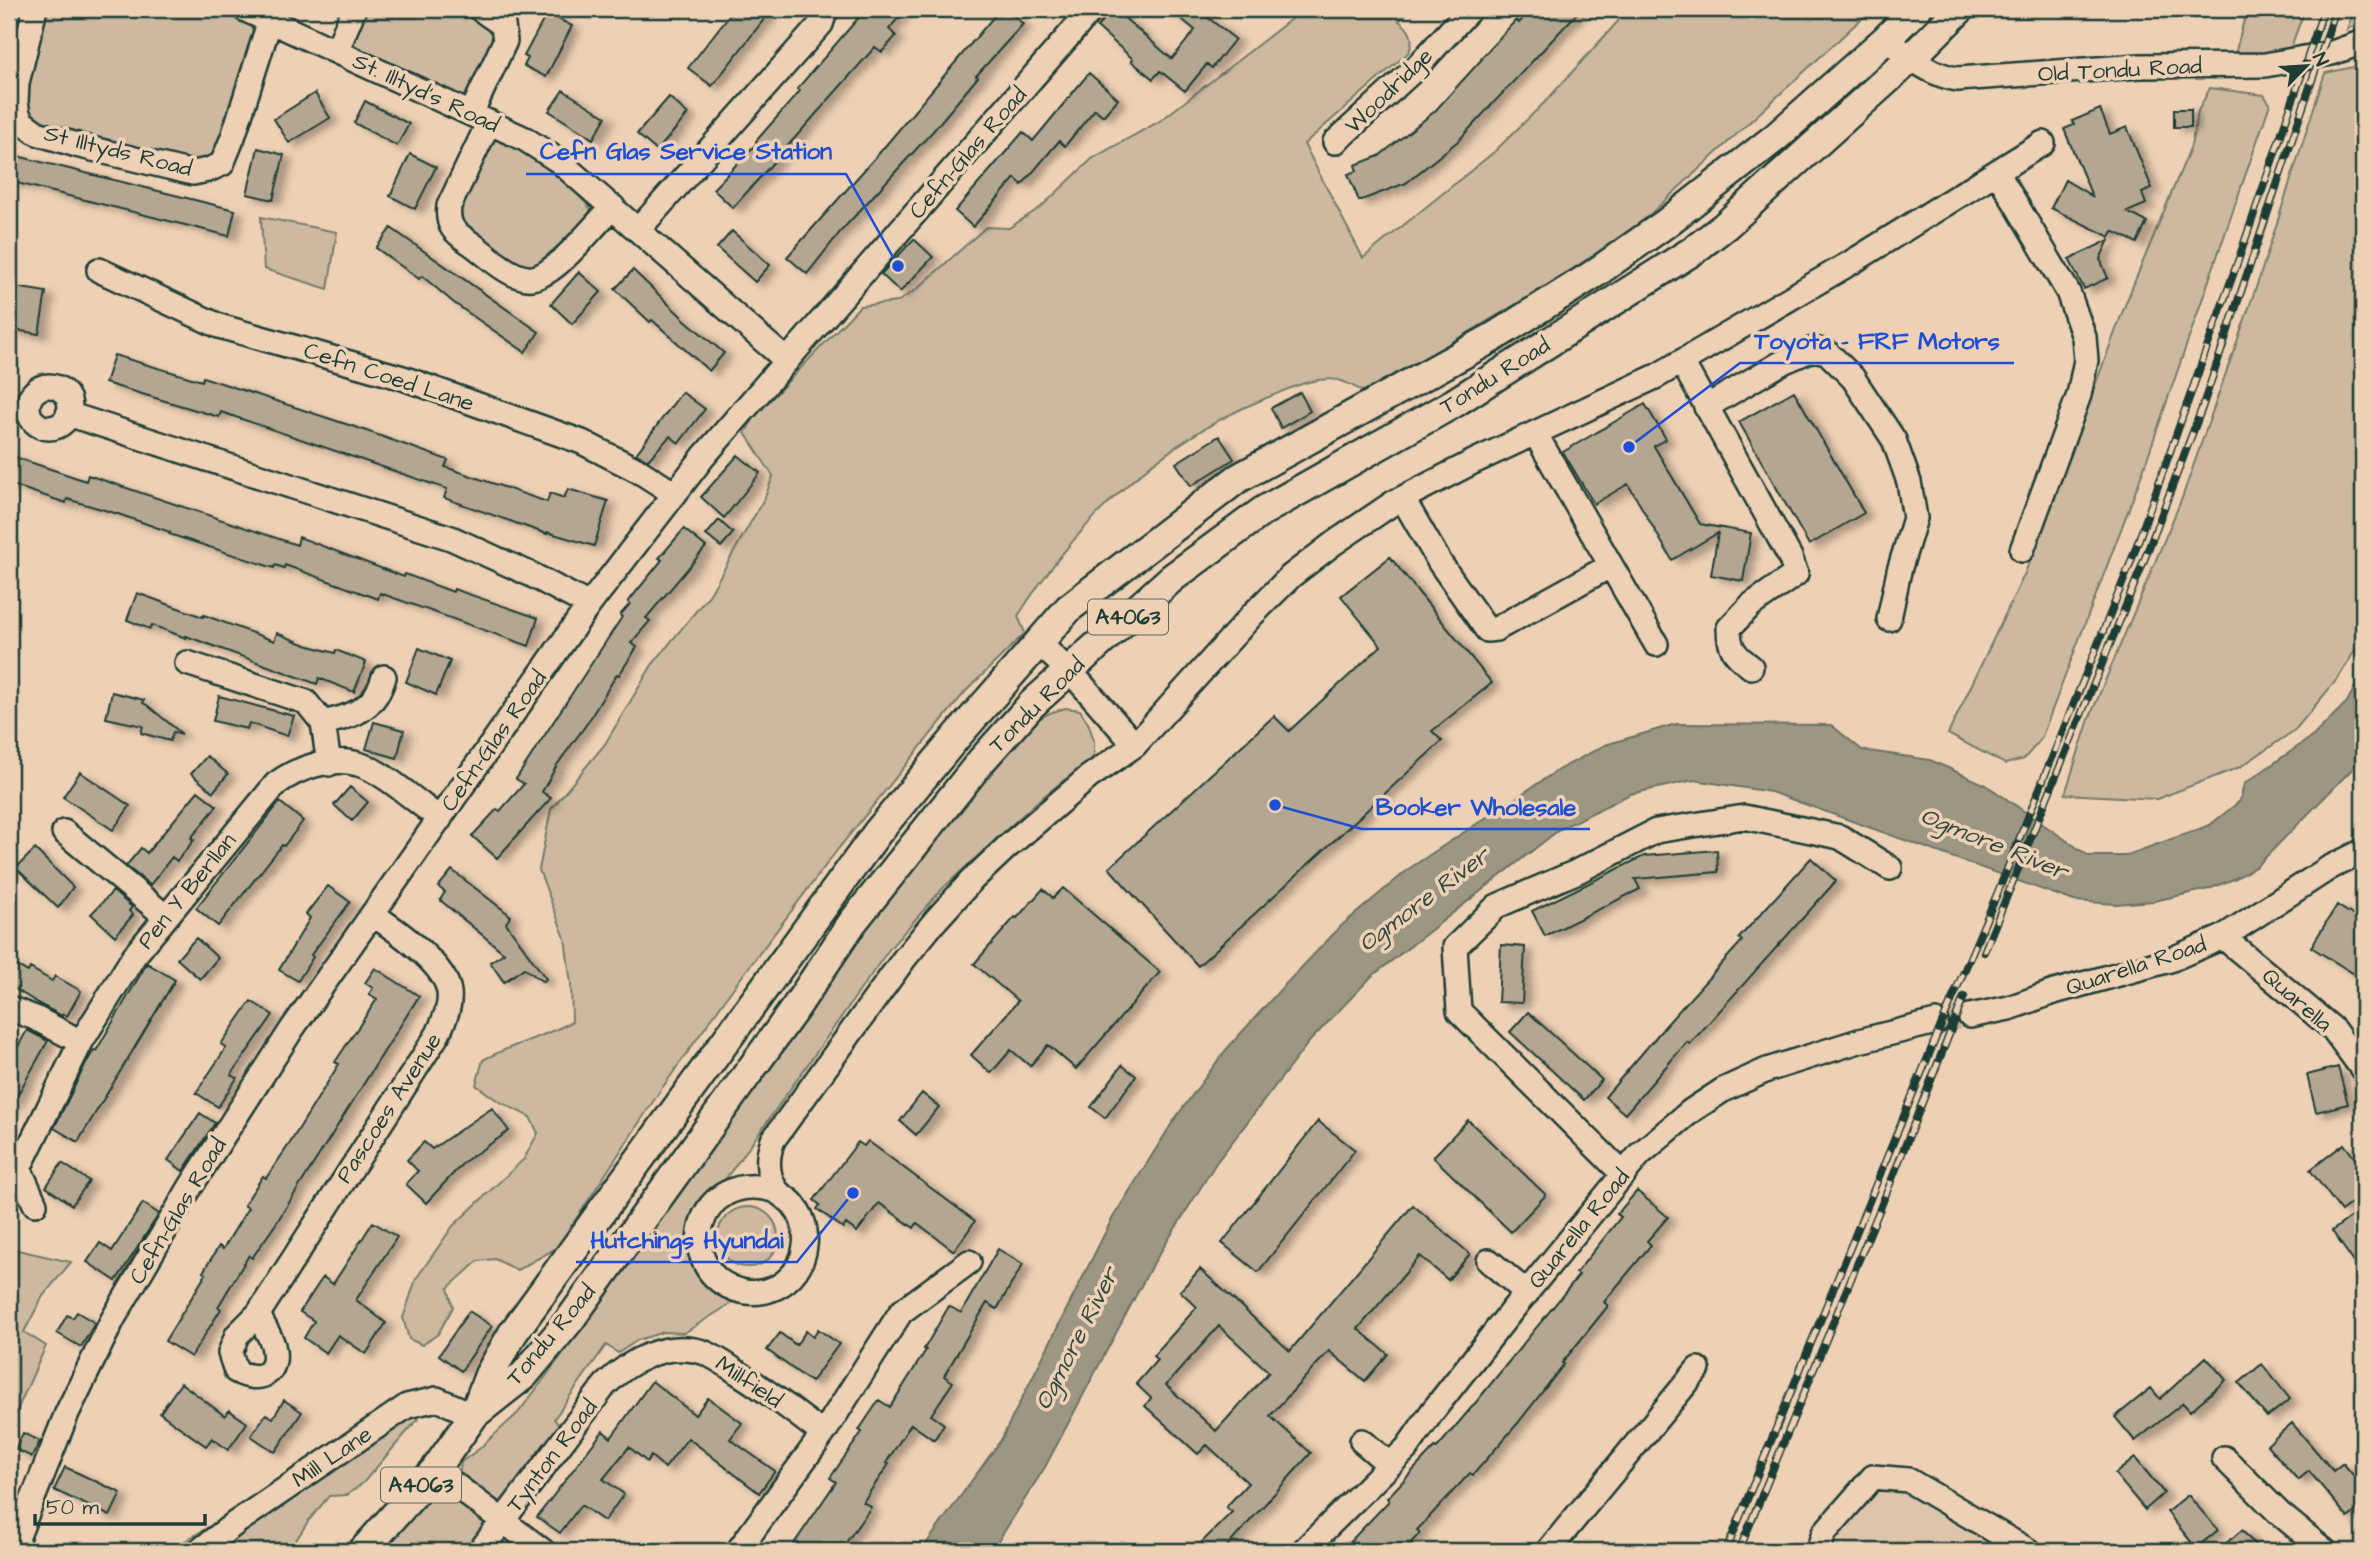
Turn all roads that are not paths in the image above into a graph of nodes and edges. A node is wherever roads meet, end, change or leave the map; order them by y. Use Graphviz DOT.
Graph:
graph roads {
  1 [pos="35,9"];
  2 [pos="244,9"];
  3 [pos="355,9"];
  4 [pos="480,9"];
  5 [pos="826,9"];
  6 [pos="1092,9"];
  7 [pos="1470,9"];
  8 [pos="1916,9"];
  9 [pos="1960,9"];
  10 [pos="270,20"];
  11 [pos="1886,39"];
  12 [pos="2363,42"];
  13 [pos="337,50"];
  14 [pos="1912,58"];
  15 [pos="480,118"];
  16 [pos="1335,142"];
  17 [pos="2043,143"];
  18 [pos="1997,172"];
  19 [pos="613,207"];
  20 [pos="638,230"];
  21 [pos="99,270"];
  22 [pos="788,361"];
  23 [pos="1682,362"];
  24 [pos="1706,407"];
  25 [pos="68,414"];
  26 [pos="1535,433"];
  27 [pos="675,494"];
  28 [pos="1402,499"];
  29 [pos="2022,550"];
  30 [pos="1610,566"];
  31 [pos="589,606"];
  32 [pos="1889,620"];
  33 [pos="1039,643"];
  34 [pos="1656,644"];
  35 [pos="187,663"];
  36 [pos="1751,667"];
  37 [pos="1069,671"];
  38 [pos="384,677"];
  39 [pos="323,723"];
  40 [pos="1135,746"];
  41 [pos="329,764"];
  42 [pos="440,819"];
  43 [pos="64,832"];
  44 [pos="2363,851"];
  45 [pos="1890,868"];
  46 [pos="373,915"];
  47 [pos="165,916"];
  48 [pos="2223,937"];
  49 [pos="9,1008"];
  50 [pos="1970,1016"];
  51 [pos="1936,1022"];
  52 [pos="81,1042"];
  53 [pos="2363,1070"];
  54 [pos="14,1166"];
  55 [pos="1625,1173"];
  56 [pos="777,1191"];
  57 [pos="35,1205"];
  58 [pos="1489,1261"];
  59 [pos="969,1262"];
  60 [pos="1527,1293"];
  61 [pos="258,1314"];
  62 [pos="629,1366"];
  63 [pos="1698,1369"];
  64 [pos="474,1415"];
  65 [pos="823,1434"];
  66 [pos="1362,1441"];
  67 [pos="2224,1458"];
  68 [pos="1390,1465"];
  69 [pos="435,1471"];
  70 [pos="502,1521"];
  71 [pos="12,1551"];
  72 [pos="199,1551"];
  73 [pos="363,1551"];
  74 [pos="480,1551"];
  75 [pos="543,1551"];
  76 [pos="738,1551"];
  77 [pos="1303,1551"];
  78 [pos="1548,1551"];
  79 [pos="1818,1551"];
  80 [pos="2029,1551"];
  81 [pos="2325,1551"];
  1 -- 10 [label="street, St Illtyds Road"];
  2 -- 10 [label="street, St. Illtyd's Road"];
  3 -- 13 [label="street"];
  4 -- 15 [label="street"];
  5 -- 20 [label="street"];
  6 -- 22 [label="street, Cefn-Glas Road"];
  7 -- 16 [label="street, Woodridge"];
  8 -- 11 [label="main road, Tondu Road / A4063"];
  9 -- 14 [label="main road, Tondu Road / A4063"];
  10 -- 13 [label="street, St. Illtyd's Road"];
  11 -- 14 [label="street, Old Tondu Road"];
  11 -- 33 [label="main road, Tondu Road / A4063"];
  12 -- 14 [label="street, Old Tondu Road"];
  13 -- 15 [label="street, St. Illtyd's Road"];
  14 -- 37 [label="main road, Tondu Road / A4063"];
  15 -- 19 [label="street, St. Illtyd's Road"];
  15 -- 19 [label="street"];
  17 -- 18 [label="street"];
  18 -- 23 [label="street"];
  18 -- 29 [label="street"];
  19 -- 20 [label="street, St. Illtyd's Road"];
  20 -- 22 [label="street, St. Illtyd's Road"];
  21 -- 27 [label="street, Cefn Coed Lane"];
  22 -- 27 [label="street, Cefn-Glas Road"];
  23 -- 24 [label="street"];
  23 -- 26 [label="street"];
  24 -- 32 [label="street"];
  24 -- 36 [label="street"];
  25 -- 31 [label="street"];
  26 -- 28 [label="street"];
  26 -- 30 [label="street"];
  27 -- 31 [label="street, Cefn-Glas Road"];
  28 -- 30 [label="street"];
  28 -- 40 [label="street"];
  30 -- 34 [label="street"];
  31 -- 42 [label="street, Cefn-Glas Road"];
  33 -- 37 [label="street"];
  33 -- 64 [label="main road, Tondu Road / A4063"];
  35 -- 39 [label="street"];
  37 -- 40 [label="street"];
  37 -- 64 [label="main road, Tondu Road / A4063"];
  38 -- 39 [label="street"];
  39 -- 41 [label="street"];
  40 -- 56 [label="street"];
  41 -- 42 [label="street, Pen Y Berllan"];
  41 -- 47 [label="street, Pen Y Berllan"];
  42 -- 46 [label="street, Cefn-Glas Road"];
  43 -- 47 [label="street"];
  44 -- 48 [label="street, Quarella Road"];
  45 -- 55 [label="street"];
  46 -- 61 [label="street, Pascoes Avenue"];
  46 -- 71 [label="street, Cefn-Glas Road"];
  47 -- 52 [label="street, Pen Y Berllan"];
  48 -- 50 [label="street, Quarella Road"];
  48 -- 53 [label="street, Quarella"];
  49 -- 52 [label="street"];
  51 -- 55 [label="street, Quarella Road"];
  52 -- 54 [label="street, Pen Y Berllan"];
  54 -- 57 [label="street, Pen Y Berllan"];
  55 -- 60 [label="street, Quarella Road"];
  56 -- 56 [label="street"];
  58 -- 60 [label="street"];
  59 -- 65 [label="street"];
  60 -- 68 [label="street, Quarella Road"];
  62 -- 65 [label="street, Millfield"];
  62 -- 70 [label="street, Tynton Road"];
  63 -- 78 [label="street"];
  64 -- 69 [label="main road, Tondu Road / A4063"];
  64 -- 72 [label="street, Mill Lane"];
  65 -- 76 [label="street"];
  66 -- 68 [label="street"];
  67 -- 81 [label="street"];
  68 -- 77 [label="street, Quarella Road"];
  69 -- 70 [label="street"];
  69 -- 73 [label="main road, Tondu Road / A4063"];
  70 -- 74 [label="street, Tynton Road"];
  70 -- 75 [label="street"];
  79 -- 80 [label="street"];
}
